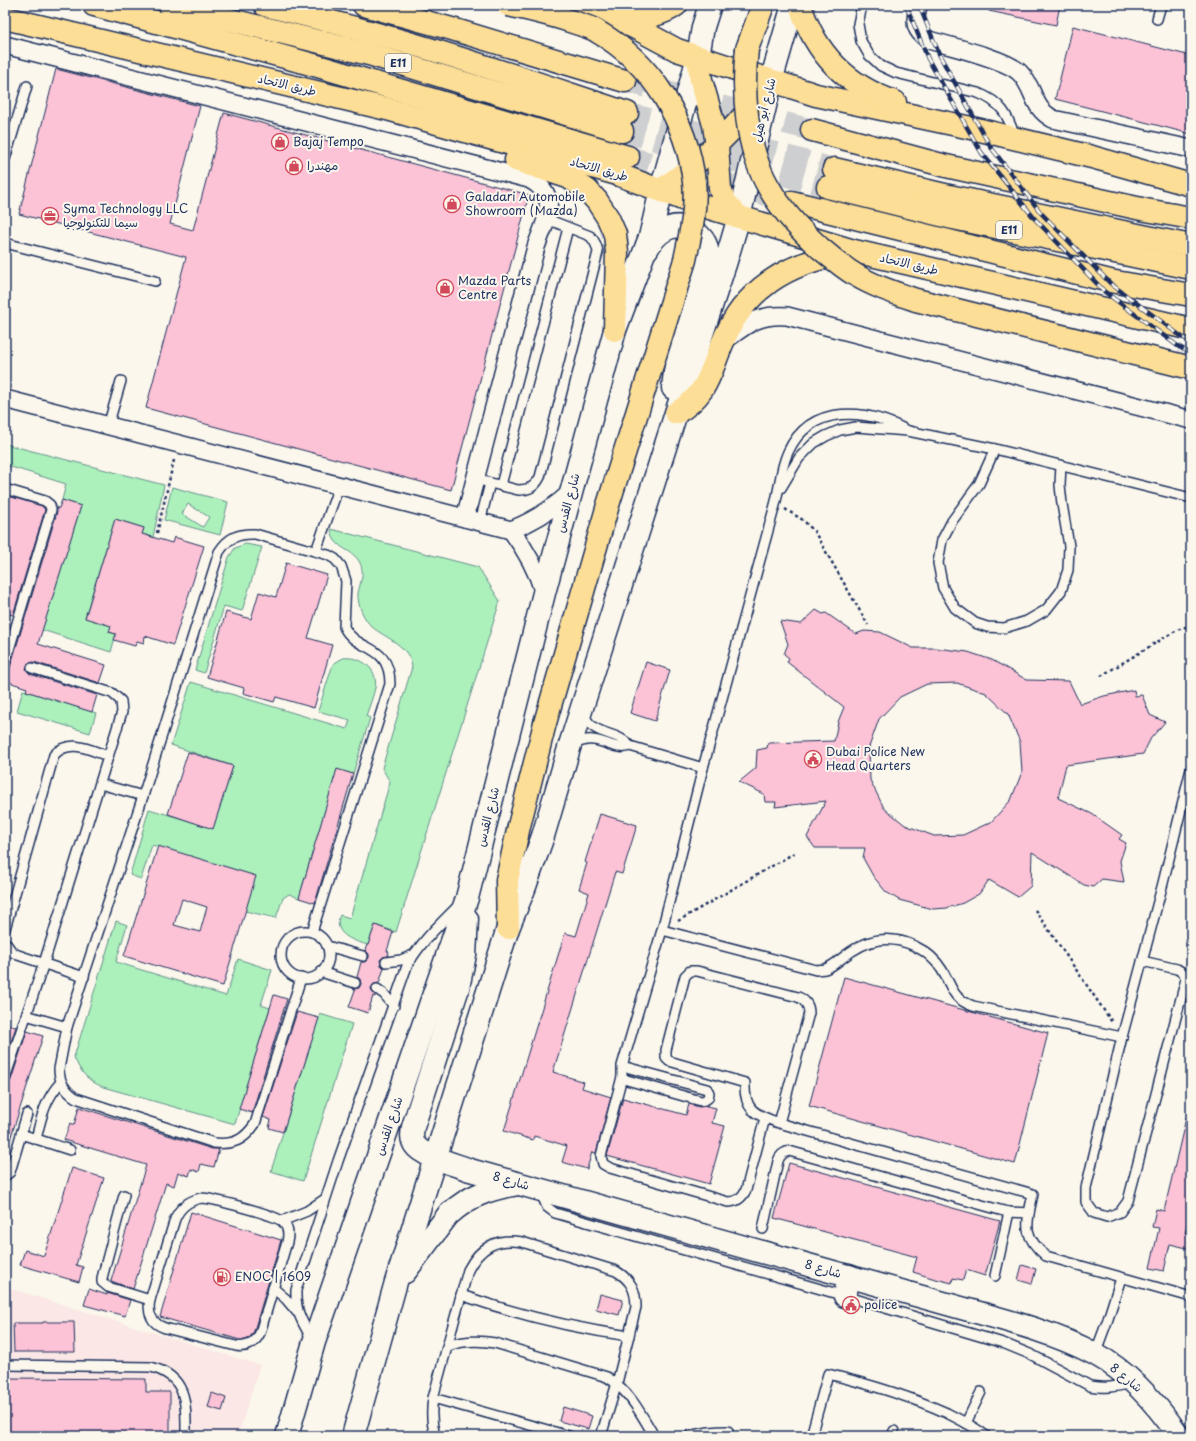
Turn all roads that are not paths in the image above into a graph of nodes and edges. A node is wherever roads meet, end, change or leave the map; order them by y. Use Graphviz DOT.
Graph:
graph roads {
  1 [pos="94,5"];
  2 [pos="170,5"];
  3 [pos="265,5"];
  4 [pos="364,5"];
  5 [pos="508,5"];
  6 [pos="580,5"];
  7 [pos="676,5"];
  8 [pos="710,5"];
  9 [pos="750,5"];
  10 [pos="763,5"];
  11 [pos="793,5"];
  12 [pos="800,5"];
  13 [pos="862,5"];
  14 [pos="918,5"];
  15 [pos="1161,5"];
  16 [pos="5,18"];
  17 [pos="1157,19"];
  18 [pos="618,21"];
  19 [pos="5,45"];
  20 [pos="747,49"];
  21 [pos="23,50"];
  22 [pos="698,57"];
  23 [pos="5,61"];
  24 [pos="771,81"];
  25 [pos="625,82"];
  26 [pos="27,86"];
  27 [pos="387,109"];
  28 [pos="976,129"];
  29 [pos="812,130"];
  30 [pos="1016,139"];
  31 [pos="717,146"];
  32 [pos="1191,149"];
  33 [pos="628,157"];
  34 [pos="5,159"];
  35 [pos="1191,185"];
  36 [pos="661,190"];
  37 [pos="791,202"];
  38 [pos="740,217"];
  39 [pos="1191,218"];
  40 [pos="547,219"];
  41 [pos="568,228"];
  42 [pos="5,243"];
  43 [pos="1191,246"];
  44 [pos="854,251"];
  45 [pos="645,252"];
  46 [pos="1191,268"];
  47 [pos="155,281"];
  48 [pos="1191,295"];
  49 [pos="1191,329"];
  50 [pos="615,330"];
  51 [pos="722,342"];
  52 [pos="1191,368"];
  53 [pos="121,381"];
  54 [pos="5,399"];
  55 [pos="676,413"];
  56 [pos="1191,420"];
  57 [pos="108,426"];
  58 [pos="908,431"];
  59 [pos="995,449"];
  60 [pos="1061,465"];
  61 [pos="482,481"];
  62 [pos="339,486"];
  63 [pos="501,486"];
  64 [pos="5,489"];
  65 [pos="571,492"];
  66 [pos="779,492"];
  67 [pos="1191,498"];
  68 [pos="472,520"];
  69 [pos="511,530"];
  70 [pos="316,551"];
  71 [pos="544,593"];
  72 [pos="5,663"];
  73 [pos="32,668"];
  74 [pos="581,712"];
  75 [pos="570,745"];
  76 [pos="630,746"];
  77 [pos="108,756"];
  78 [pos="703,768"];
  79 [pos="1191,769"];
  80 [pos="100,784"];
  81 [pos="143,796"];
  82 [pos="467,898"];
  83 [pos="508,928"];
  84 [pos="5,929"];
  85 [pos="662,930"];
  86 [pos="312,932"];
  87 [pos="5,942"];
  88 [pos="327,946"];
  89 [pos="413,955"];
  90 [pos="363,956"];
  91 [pos="1142,961"];
  92 [pos="386,962"];
  93 [pos="44,963"];
  94 [pos="321,972"];
  95 [pos="84,977"];
  96 [pos="301,978"];
  97 [pos="355,983"];
  98 [pos="377,990"];
  99 [pos="394,1006"];
  100 [pos="26,1015"];
  101 [pos="67,1027"];
  102 [pos="1122,1037"];
  103 [pos="622,1066"];
  104 [pos="622,1077"];
  105 [pos="5,1078"];
  106 [pos="61,1082"];
  107 [pos="27,1114"];
  108 [pos="765,1118"];
  109 [pos="778,1123"];
  110 [pos="21,1134"];
  111 [pos="36,1139"];
  112 [pos="70,1150"];
  113 [pos="436,1157"];
  114 [pos="5,1176"];
  115 [pos="530,1186"];
  116 [pos="124,1195"];
  117 [pos="325,1199"];
  118 [pos="1009,1212"];
  119 [pos="1029,1213"];
  120 [pos="282,1221"];
  121 [pos="763,1229"];
  122 [pos="995,1276"];
  123 [pos="1120,1278"];
  124 [pos="396,1282"];
  125 [pos="847,1286"];
  126 [pos="273,1288"];
  127 [pos="461,1294"];
  128 [pos="1191,1297"];
  129 [pos="150,1300"];
  130 [pos="298,1312"];
  131 [pos="628,1336"];
  132 [pos="314,1342"];
  133 [pos="448,1346"];
  134 [pos="1095,1354"];
  135 [pos="5,1365"];
  136 [pos="1134,1382"];
  137 [pos="617,1383"];
  138 [pos="981,1392"];
  139 [pos="433,1398"];
  140 [pos="966,1423"];
  141 [pos="728,1431"];
  142 [pos="186,1436"];
  143 [pos="287,1436"];
  144 [pos="353,1436"];
  145 [pos="435,1436"];
  146 [pos="569,1436"];
  147 [pos="601,1436"];
  148 [pos="654,1436"];
  149 [pos="690,1436"];
  150 [pos="811,1436"];
  151 [pos="986,1436"];
  152 [pos="1179,1436"];
  1 -- 33 [label="main road"];
  2 -- 3 [label="main road, E11"];
  4 -- 25 [label="main road"];
  5 -- 83 [label="main road, bridge"];
  6 -- 18 [label="main road"];
  7 -- 18 [label="main road"];
  8 -- 22 [label="main road"];
  9 -- 20 [label="main road"];
  10 -- 20 [label="main road"];
  11 -- 24 [label="main road, شارع أبو هيل"];
  12 -- 28 [label="main road"];
  13 -- 30 [label="lane"];
  14 -- 32 [label="street"];
  15 -- 17 [label="lane"];
  16 -- 27 [label="main road, طريق الاتحاد"];
  18 -- 22 [label="main road"];
  19 -- 21 [label="street"];
  20 -- 52 [label="main road, bridge"];
  21 -- 23 [label="street"];
  21 -- 40 [label="street"];
  22 -- 24 [label="main road"];
  22 -- 31 [label="main road"];
  22 -- 36 [label="main road"];
  24 -- 28 [label="main road"];
  24 -- 31 [label="main road"];
  24 -- 38 [label="main road, شارع أبو هيل"];
  26 -- 34 [label="lane"];
  27 -- 36 [label="main road, طريق الاتحاد"];
  27 -- 50 [label="main road"];
  28 -- 30 [label="main road"];
  29 -- 39 [label="main road"];
  30 -- 35 [label="main road"];
  31 -- 36 [label="main road"];
  31 -- 38 [label="main road"];
  36 -- 38 [label="main road, طريق الاتحاد"];
  36 -- 45 [label="main road, شارع القدس"];
  37 -- 48 [label="main road"];
  38 -- 44 [label="main road, طريق الاتحاد"];
  38 -- 55 [label="main road"];
  40 -- 41 [label="lane"];
  40 -- 61 [label="street"];
  41 -- 63 [label="lane"];
  41 -- 63 [label="lane"];
  42 -- 47 [label="lane"];
  43 -- 46 [label="main road, E11"];
  44 -- 49 [label="main road, طريق الاتحاد"];
  44 -- 51 [label="main road"];
  45 -- 50 [label="main road, شارع القدس"];
  45 -- 55 [label="main road"];
  50 -- 65 [label="main road, شارع القدس"];
  51 -- 55 [label="main road"];
  51 -- 56 [label="street"];
  53 -- 57 [label="lane"];
  54 -- 57 [label="street"];
  55 -- 74 [label="main road"];
  57 -- 62 [label="street"];
  58 -- 59 [label="lane"];
  58 -- 66 [label="lane"];
  58 -- 66 [label="lane"];
  59 -- 60 [label="lane"];
  59 -- 60 [label="lane"];
  60 -- 67 [label="lane"];
  61 -- 63 [label="lane"];
  61 -- 68 [label="street"];
  62 -- 68 [label="street"];
  62 -- 70 [label="lane"];
  64 -- 72 [label="lane"];
  65 -- 69 [label="street"];
  65 -- 71 [label="main road, شارع القدس"];
  66 -- 78 [label="lane"];
  68 -- 69 [label="street"];
  69 -- 71 [label="street"];
  70 -- 81 [label="lane"];
  70 -- 86 [label="lane"];
  71 -- 82 [label="main road, شارع القدس"];
  73 -- 77 [label="lane"];
  74 -- 75 [label="main road"];
  74 -- 76 [label="lane"];
  75 -- 76 [label="lane"];
  75 -- 83 [label="main road"];
  76 -- 78 [label="lane"];
  77 -- 80 [label="lane"];
  77 -- 84 [label="lane"];
  78 -- 85 [label="lane"];
  79 -- 91 [label="lane"];
  80 -- 81 [label="lane"];
  80 -- 93 [label="lane"];
  81 -- 95 [label="lane"];
  82 -- 89 [label="lane"];
  82 -- 113 [label="main road, شارع 8"];
  82 -- 132 [label="main road, شارع القدس"];
  83 -- 113 [label="main road"];
  85 -- 102 [label="lane"];
  85 -- 103 [label="lane"];
  86 -- 88 [label="lane"];
  86 -- 96 [label="lane"];
  87 -- 93 [label="lane"];
  88 -- 90 [label="lane"];
  88 -- 94 [label="lane"];
  89 -- 92 [label="lane"];
  89 -- 99 [label="lane"];
  91 -- 102 [label="lane"];
  91 -- 102 [label="lane"];
  93 -- 95 [label="lane"];
  93 -- 100 [label="lane"];
  94 -- 96 [label="lane"];
  94 -- 97 [label="lane"];
  95 -- 101 [label="lane"];
  96 -- 106 [label="lane"];
  98 -- 99 [label="lane"];
  99 -- 117 [label="lane"];
  100 -- 101 [label="lane"];
  100 -- 105 [label="lane"];
  101 -- 106 [label="lane"];
  103 -- 104 [label="lane"];
  103 -- 104 [label="lane"];
  104 -- 108 [label="lane"];
  106 -- 111 [label="lane"];
  107 -- 110 [label="lane"];
  108 -- 109 [label="lane"];
  108 -- 109 [label="lane"];
  109 -- 119 [label="lane"];
  110 -- 111 [label="lane"];
  110 -- 114 [label="lane"];
  111 -- 112 [label="lane"];
  113 -- 115 [label="main road, شارع 8"];
  113 -- 124 [label="main road"];
  115 -- 124 [label="main road"];
  115 -- 125 [label="main road, شارع 8"];
  116 -- 129 [label="lane"];
  117 -- 120 [label="lane"];
  117 -- 130 [label="lane"];
  118 -- 119 [label="lane"];
  118 -- 121 [label="lane"];
  118 -- 122 [label="lane"];
  119 -- 123 [label="lane"];
  120 -- 126 [label="lane"];
  120 -- 129 [label="lane"];
  123 -- 128 [label="lane"];
  123 -- 134 [label="lane"];
  124 -- 144 [label="main road"];
  125 -- 134 [label="main road, شارع 8"];
  125 -- 136 [label="lane"];
  126 -- 129 [label="lane"];
  126 -- 130 [label="lane"];
  127 -- 131 [label="lane"];
  127 -- 131 [label="lane"];
  127 -- 133 [label="lane"];
  130 -- 132 [label="lane"];
  131 -- 137 [label="lane"];
  132 -- 143 [label="main road, شارع القدس"];
  133 -- 137 [label="lane"];
  133 -- 139 [label="lane"];
  134 -- 136 [label="main road, شارع 8"];
  135 -- 142 [label="lane"];
  136 -- 152 [label="main road, شارع 8"];
  137 -- 147 [label="lane"];
  137 -- 148 [label="lane"];
  138 -- 140 [label="lane"];
  139 -- 145 [label="lane"];
  139 -- 146 [label="lane"];
  140 -- 150 [label="lane"];
  140 -- 151 [label="lane"];
  141 -- 149 [label="lane"];
}
